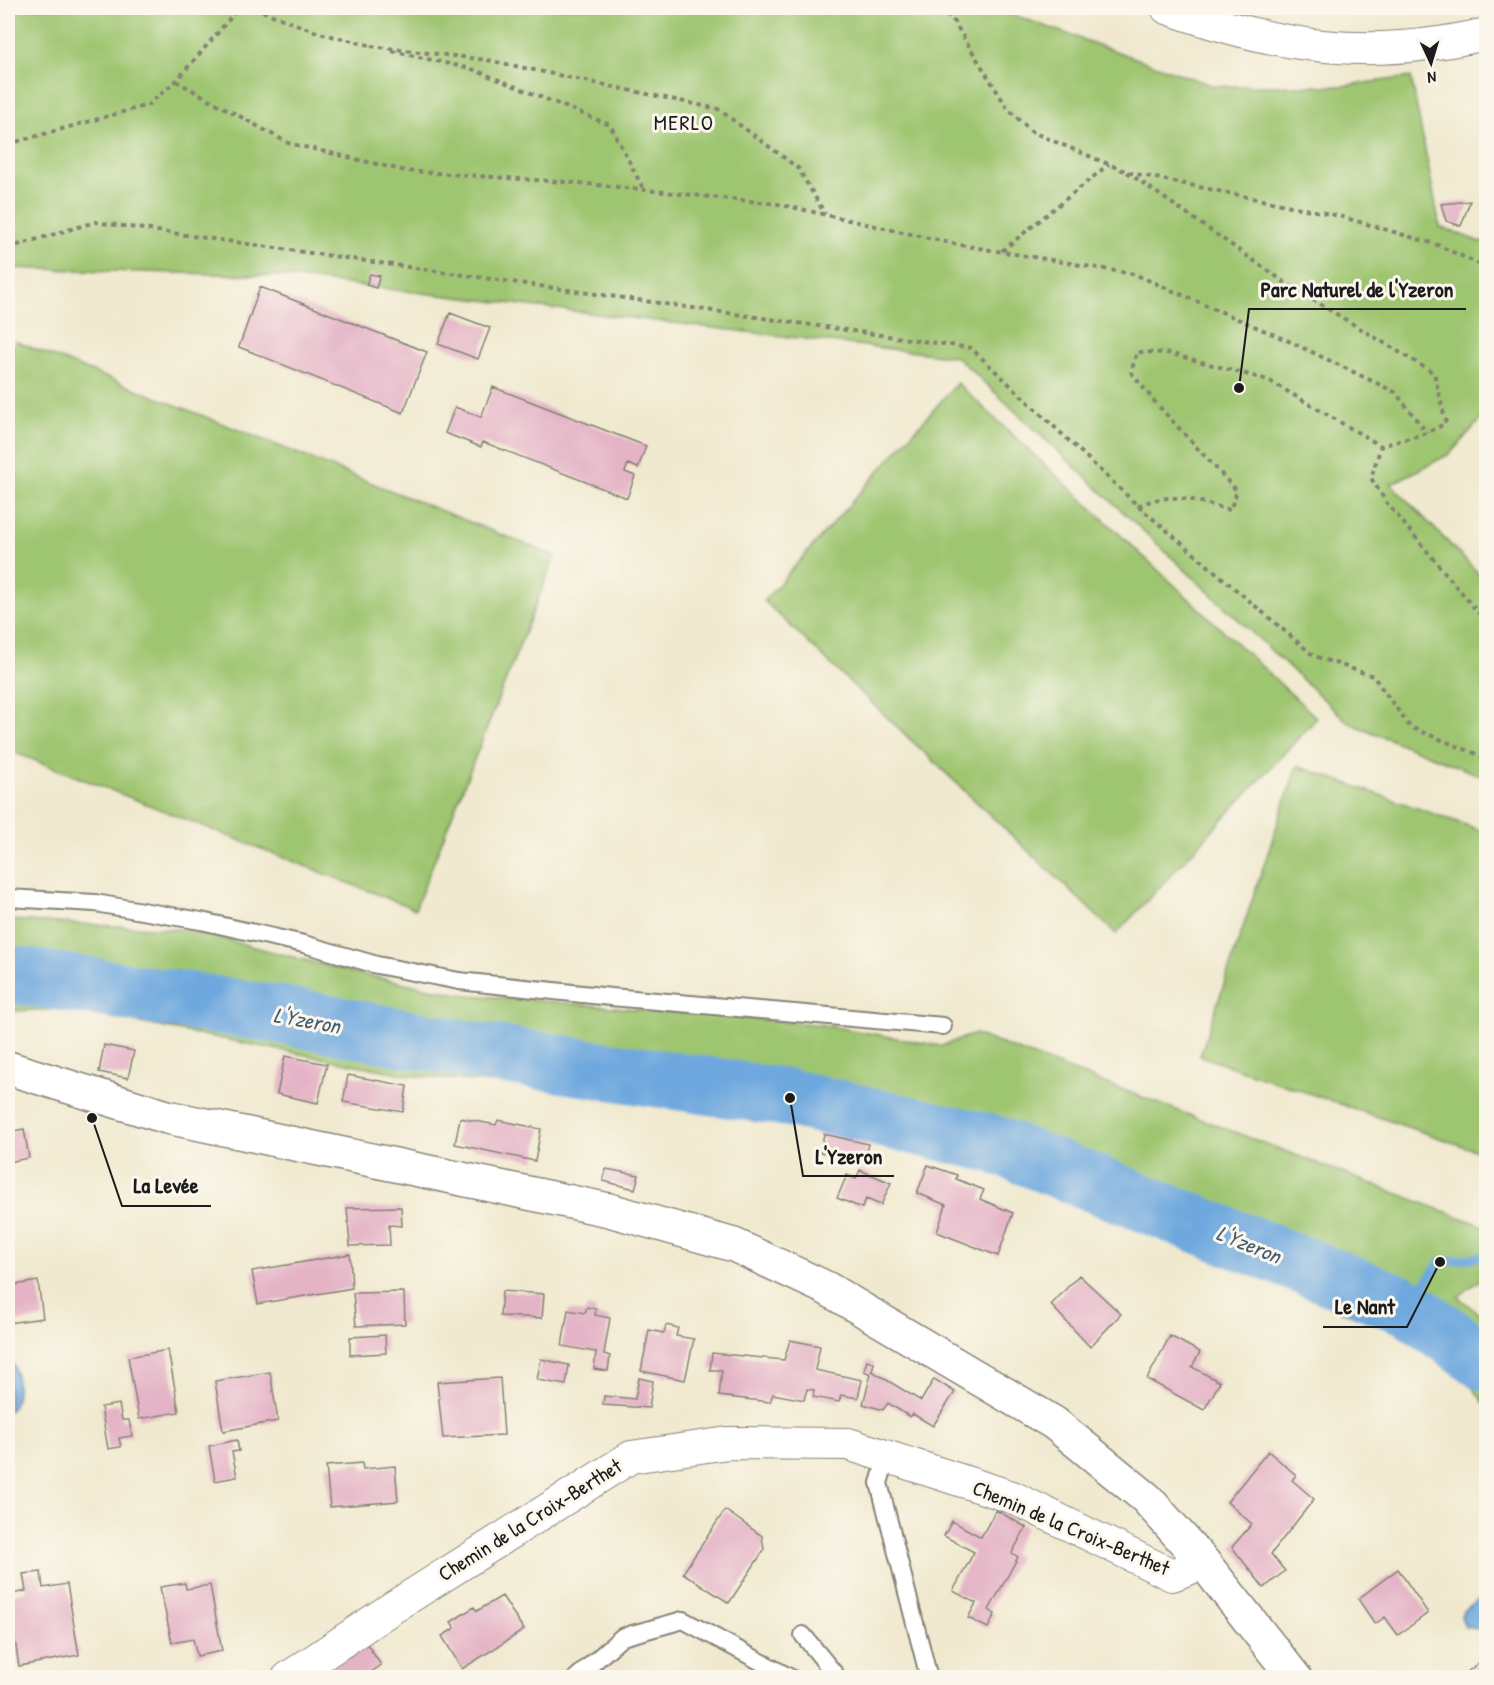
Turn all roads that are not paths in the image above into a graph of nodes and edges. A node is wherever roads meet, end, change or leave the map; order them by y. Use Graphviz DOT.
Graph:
graph roads {
  1 [pos="1167,8"];
  2 [pos="1486,34"];
  3 [pos="8,898"];
  4 [pos="943,1026"];
  5 [pos="8,1068"];
  6 [pos="887,1457"];
  7 [pos="1204,1563"];
  8 [pos="803,1635"];
  9 [pos="288,1677"];
  10 [pos="576,1677"];
  11 [pos="791,1677"];
  12 [pos="838,1677"];
  13 [pos="929,1677"];
  14 [pos="1295,1677"];
  1 -- 2 [label="street"];
  3 -- 4 [label="lane"];
  5 -- 7 [label="main road"];
  6 -- 7 [label="street, Chemin de la Croix-Berthet"];
  6 -- 9 [label="street, Chemin de la Croix-Berthet"];
  6 -- 13 [label="lane"];
  7 -- 14 [label="main road"];
  8 -- 12 [label="lane"];
  10 -- 11 [label="lane"];
}
